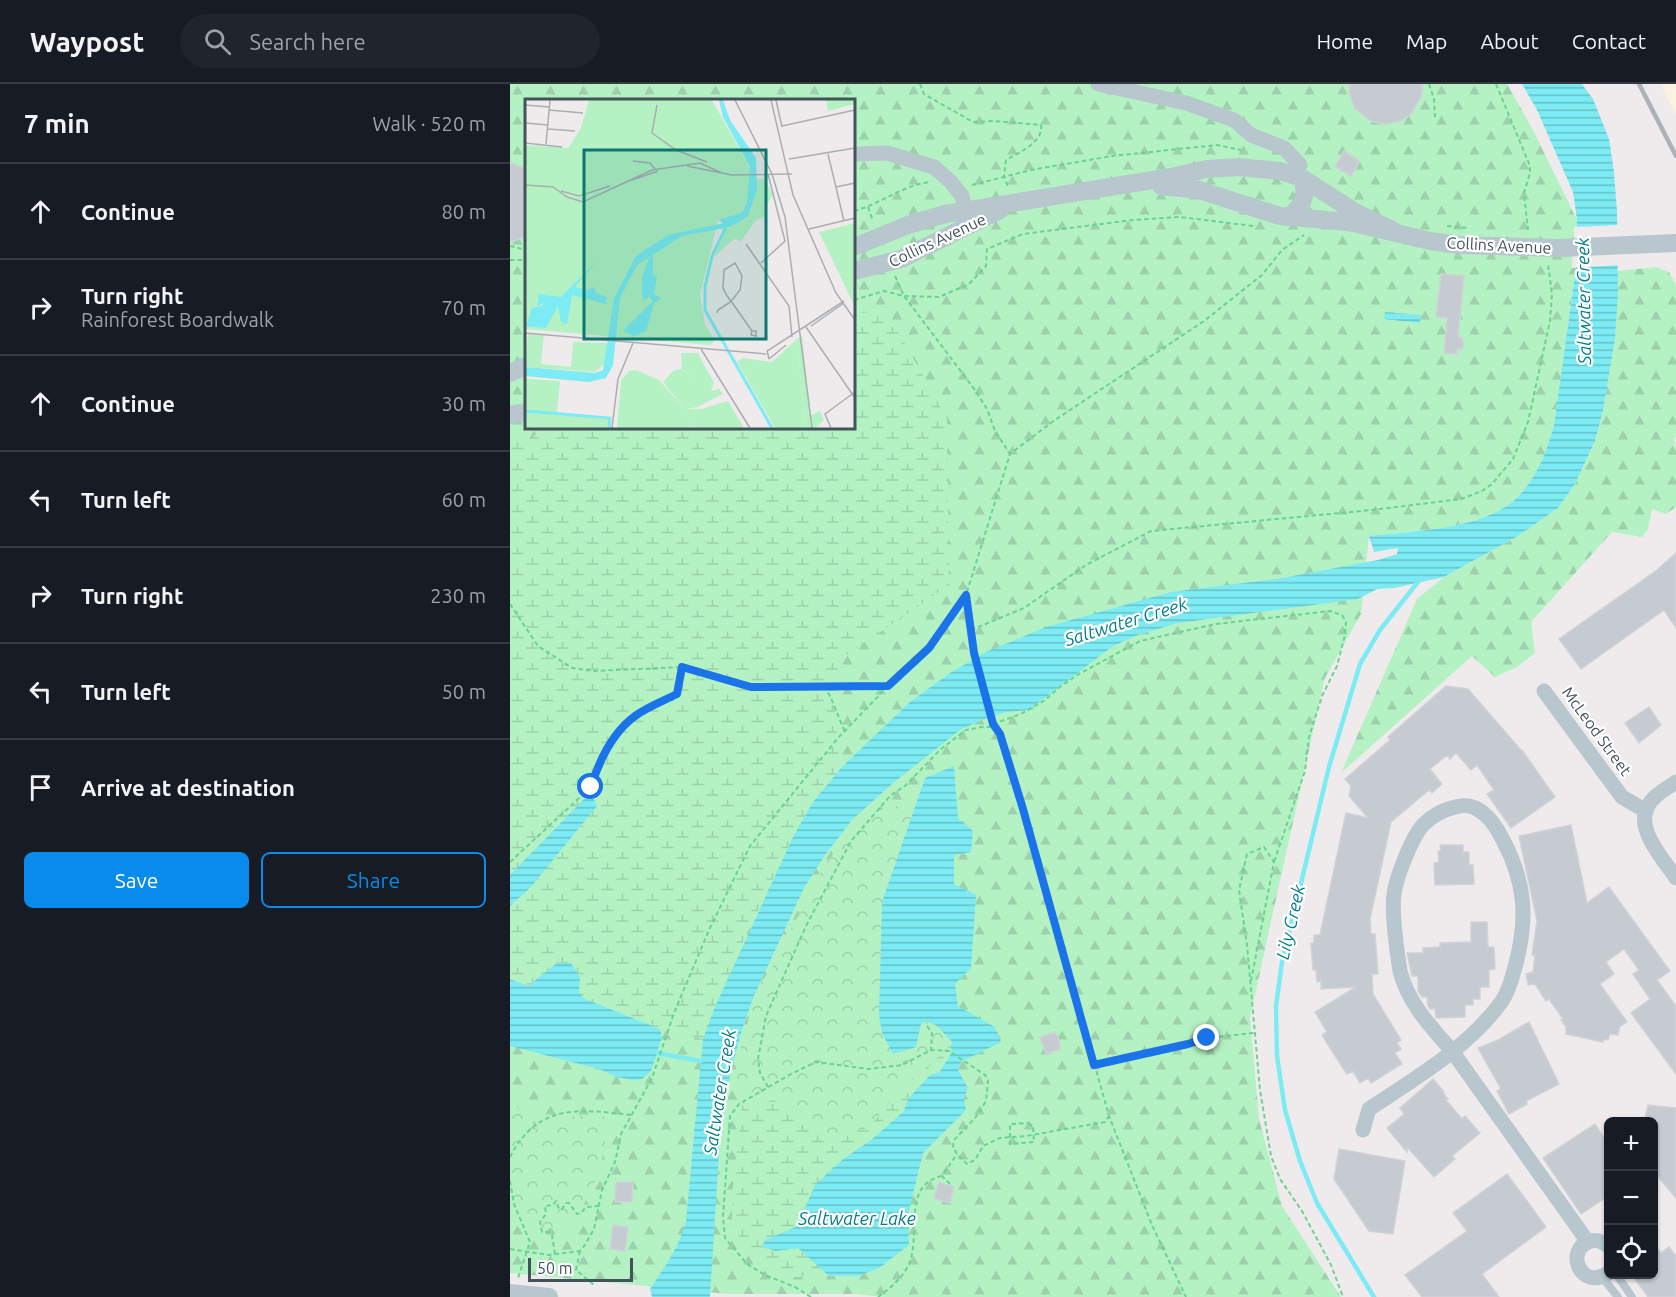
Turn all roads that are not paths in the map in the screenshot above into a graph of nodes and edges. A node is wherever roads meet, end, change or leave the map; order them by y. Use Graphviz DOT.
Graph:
graph roads {
  1 [pos="1098,84"];
  2 [pos="855,154"];
  3 [pos="1218,168"];
  4 [pos="1301,172"];
  5 [pos="1129,184"];
  6 [pos="1219,196"];
  7 [pos="1017,202"];
  8 [pos="965,211"];
  9 [pos="1293,224"];
  10 [pos="1395,231"];
  11 [pos="1676,243"];
  12 [pos="855,247"];
  13 [pos="855,271"];
  14 [pos="525,366"];
  15 [pos="510,373"];
  16 [pos="525,412"];
  17 [pos="510,415"];
  18 [pos="1544,691"];
  19 [pos="1676,782"];
  20 [pos="1646,811"];
  21 [pos="1676,878"];
  22 [pos="1452,1051"];
  23 [pos="1363,1130"];
  24 [pos="1588,1242"];
  25 [pos="1604,1244"];
  26 [pos="1604,1276"];
  27 [pos="1610,1279"];
  28 [pos="1613,1279"];
  29 [pos="511,1294"];
  30 [pos="549,1297"];
  31 [pos="1617,1297"];
  32 [pos="1632,1297"];
  1 -- 4 [label="street"];
  2 -- 8 [label="street"];
  3 -- 4 [label="street, Collins Avenue"];
  3 -- 5 [label="street, Collins Avenue"];
  3 -- 6 [label="street"];
  4 -- 9 [label="street"];
  4 -- 10 [label="street, Collins Avenue"];
  5 -- 6 [label="street, Collins Avenue"];
  5 -- 7 [label="street, Collins Avenue"];
  6 -- 9 [label="street, Collins Avenue"];
  7 -- 8 [label="street, Collins Avenue"];
  7 -- 13 [label="street, Collins Avenue"];
  8 -- 12 [label="street, Collins Avenue"];
  9 -- 10 [label="street, Collins Avenue"];
  10 -- 11 [label="street, Collins Avenue"];
  14 -- 15 [label="street"];
  16 -- 17 [label="street"];
  18 -- 20 [label="street, McLeod Street"];
  19 -- 20 [label="street"];
  20 -- 21 [label="street"];
  22 -- 22 [label="street"];
  22 -- 23 [label="street"];
  22 -- 24 [label="street"];
  24 -- 25 [label="street"];
  24 -- 26 [label="street"];
  27 -- 31 [label="lane"];
  28 -- 32 [label="lane"];
  29 -- 30 [label="street"];
}
